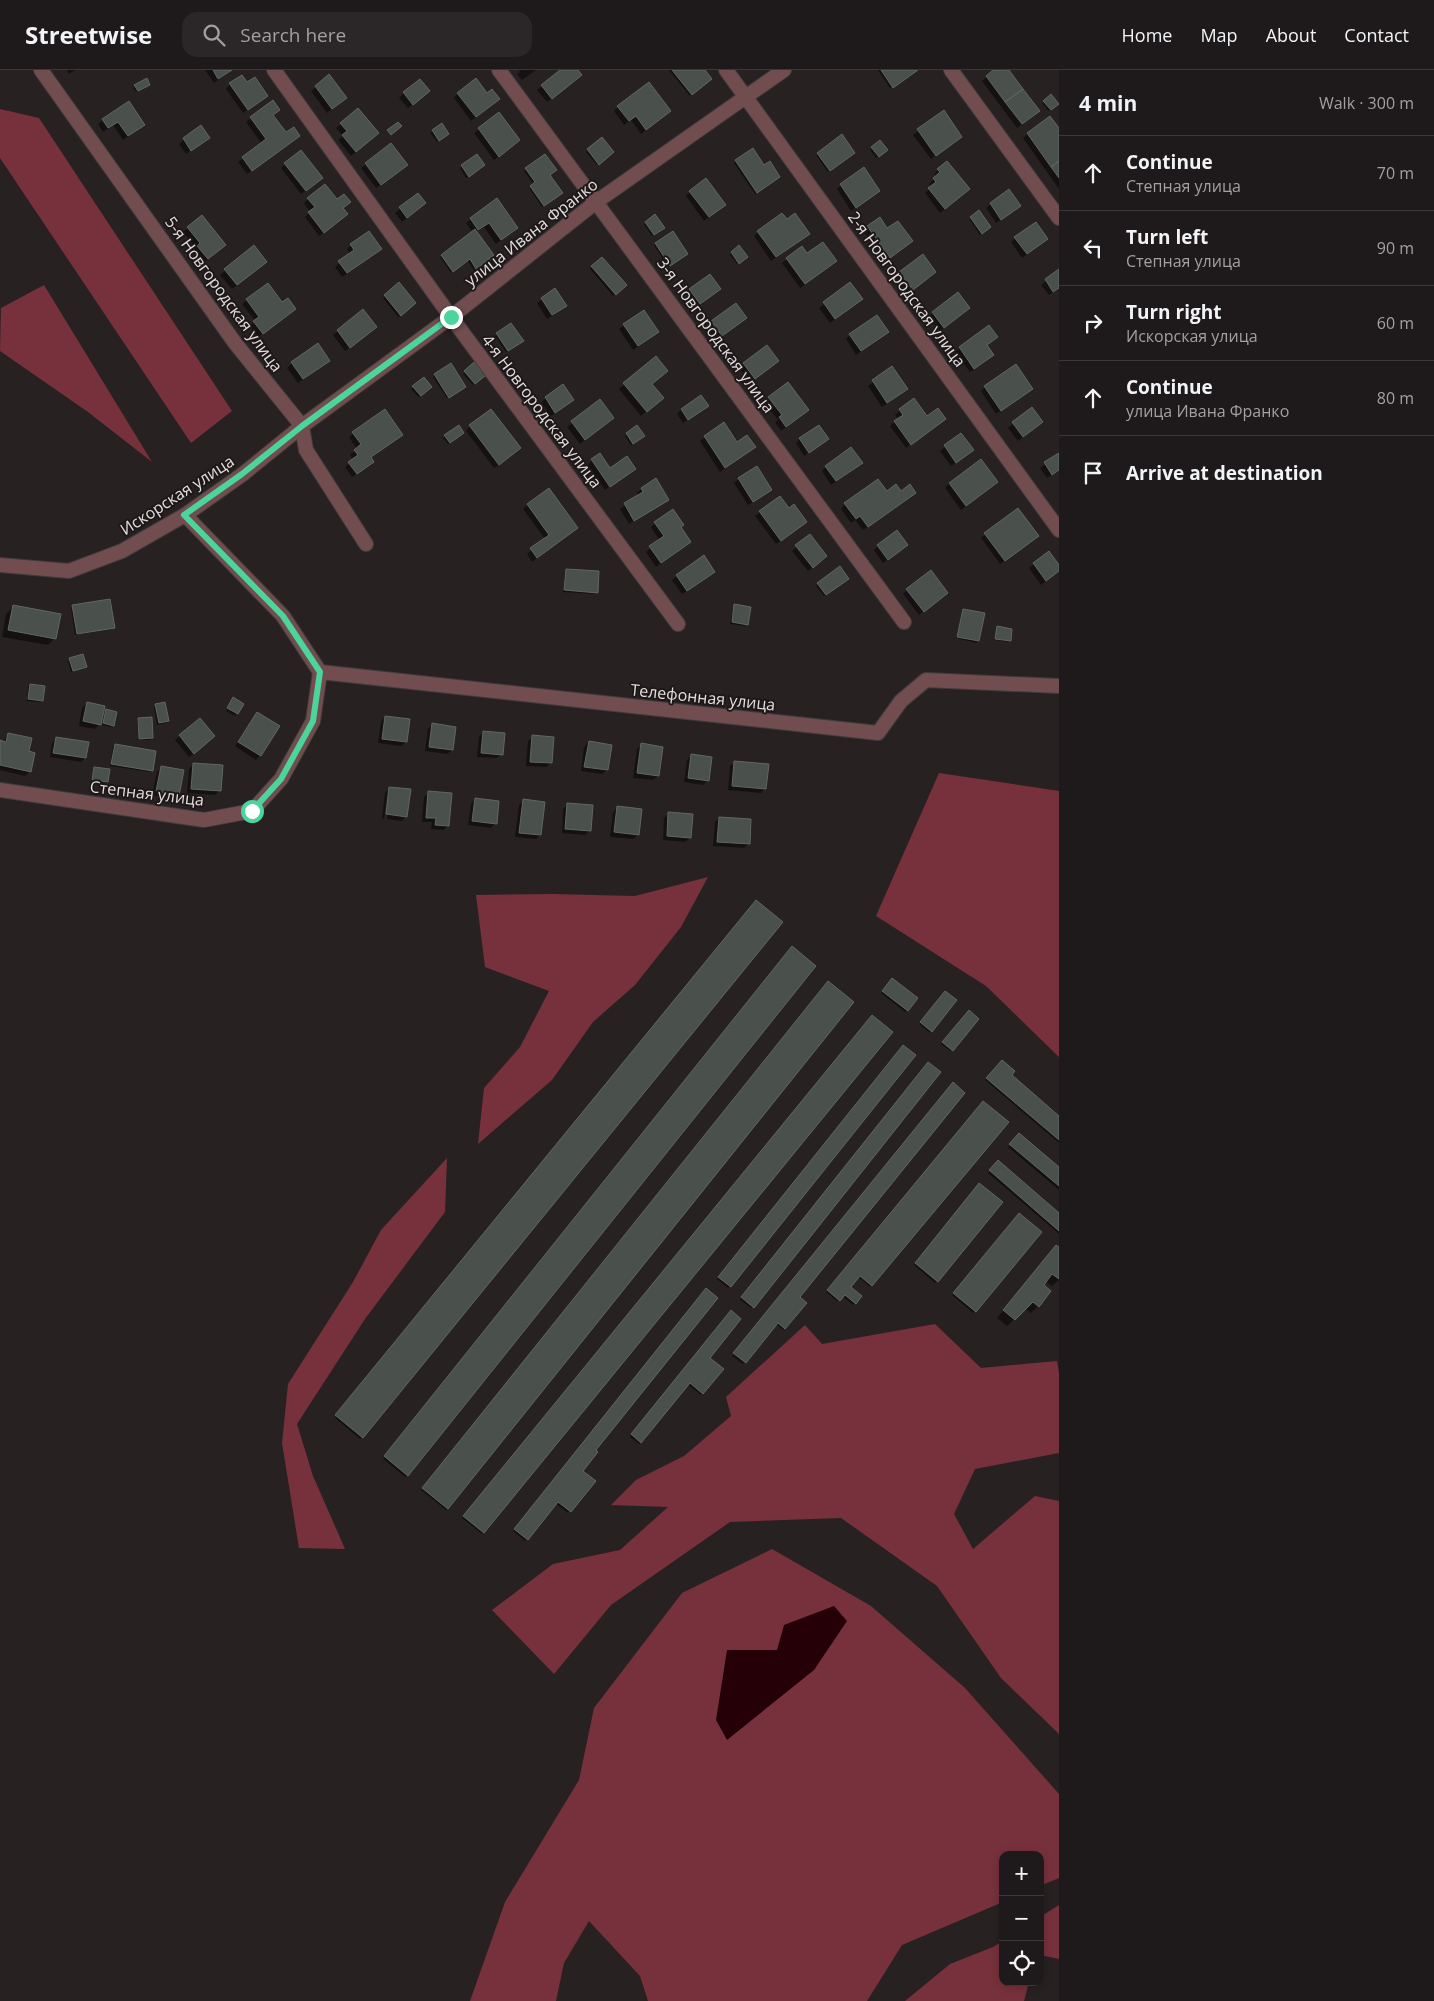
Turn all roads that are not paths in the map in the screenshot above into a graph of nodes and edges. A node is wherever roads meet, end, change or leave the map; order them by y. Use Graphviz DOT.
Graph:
graph roads {
  1 [pos="41,70"];
  2 [pos="274,70"];
  3 [pos="499,70"];
  4 [pos="726,70"];
  5 [pos="784,70"];
  6 [pos="951,70"];
  7 [pos="746,98"];
  8 [pos="596,202"];
  9 [pos="1059,218"];
  10 [pos="451,317"];
  11 [pos="302,426"];
  12 [pos="184,515"];
  13 [pos="1059,530"];
  14 [pos="366,544"];
  15 [pos="0,565"];
  16 [pos="904,622"];
  17 [pos="678,624"];
  18 [pos="320,672"];
  19 [pos="1059,686"];
  20 [pos="0,790"];
  1 -- 11 [label="street, 5-я Новгородская улица"];
  2 -- 10 [label="street, 4-я Новгородская улица"];
  3 -- 8 [label="street, 3-я Новгородская улица"];
  4 -- 7 [label="street, 2-я Новгородская улица"];
  5 -- 7 [label="street, улица Ивана Франко"];
  6 -- 9 [label="street"];
  7 -- 8 [label="street, улица Ивана Франко"];
  7 -- 13 [label="street, 2-я Новгородская улица"];
  8 -- 10 [label="street, улица Ивана Франко"];
  8 -- 16 [label="street, 3-я Новгородская улица"];
  10 -- 11 [label="street, улица Ивана Франко"];
  10 -- 17 [label="street, 4-я Новгородская улица"];
  11 -- 12 [label="street, Искорская улица"];
  11 -- 14 [label="street, 5-я Новгородская улица"];
  12 -- 15 [label="street, Искорская улица"];
  12 -- 18 [label="street"];
  18 -- 19 [label="street, Телефонная улица"];
  18 -- 20 [label="street, Степная улица"];
}
